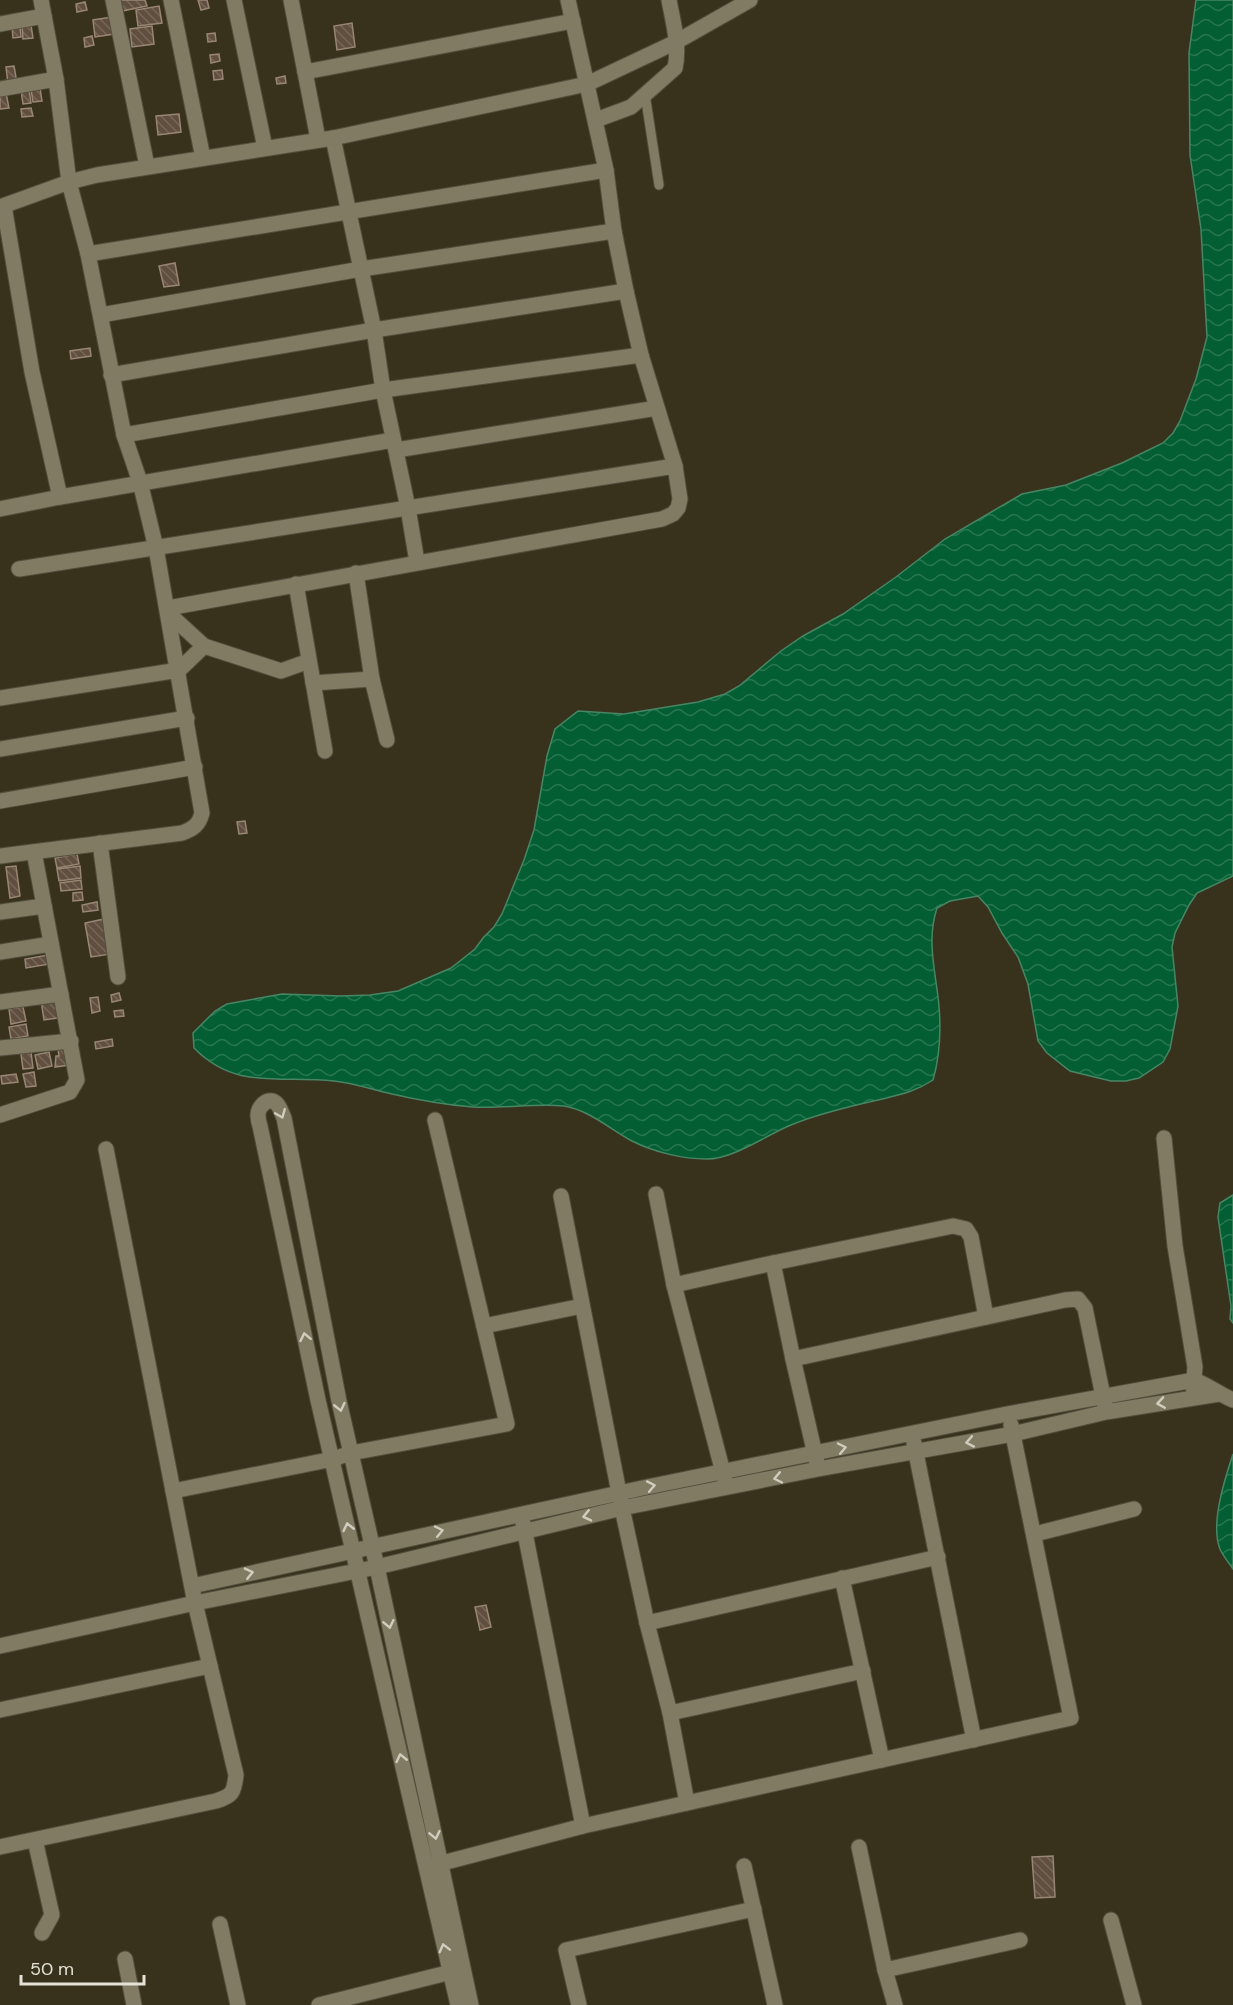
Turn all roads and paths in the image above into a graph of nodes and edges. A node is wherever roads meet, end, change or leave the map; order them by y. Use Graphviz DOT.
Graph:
graph roads {
  1 [pos="41,0"];
  2 [pos="113,0"];
  3 [pos="171,0"];
  4 [pos="234,0"];
  5 [pos="291,0"];
  6 [pos="568,0"];
  7 [pos="669,0"];
  8 [pos="748,1"];
  9 [pos="44,16"];
  10 [pos="573,21"];
  11 [pos="0,24"];
  12 [pos="676,42"];
  13 [pos="305,72"];
  14 [pos="56,79"];
  15 [pos="587,84"];
  16 [pos="0,89"];
  17 [pos="645,94"];
  18 [pos="596,120"];
  19 [pos="325,138"];
  20 [pos="265,148"];
  21 [pos="203,158"];
  22 [pos="147,166"];
  23 [pos="606,170"];
  24 [pos="69,182"];
  25 [pos="659,185"];
  26 [pos="2,207"];
  27 [pos="348,211"];
  28 [pos="614,231"];
  29 [pos="88,254"];
  30 [pos="361,269"];
  31 [pos="626,291"];
  32 [pos="101,315"];
  33 [pos="374,330"];
  34 [pos="641,355"];
  35 [pos="111,375"];
  36 [pos="383,390"];
  37 [pos="657,408"];
  38 [pos="123,435"];
  39 [pos="394,445"];
  40 [pos="675,466"];
  41 [pos="140,482"];
  42 [pos="60,497"];
  43 [pos="408,508"];
  44 [pos="0,509"];
  45 [pos="156,548"];
  46 [pos="417,562"];
  47 [pos="19,569"];
  48 [pos="356,573"];
  49 [pos="296,584"];
  50 [pos="168,610"];
  51 [pos="204,646"];
  52 [pos="309,661"];
  53 [pos="178,670"];
  54 [pos="372,679"];
  55 [pos="313,683"];
  56 [pos="0,698"];
  57 [pos="187,718"];
  58 [pos="387,740"];
  59 [pos="0,748"];
  60 [pos="325,750"];
  61 [pos="195,767"];
  62 [pos="0,801"];
  63 [pos="100,843"];
  64 [pos="34,852"];
  65 [pos="0,856"];
  66 [pos="44,906"];
  67 [pos="0,912"];
  68 [pos="51,944"];
  69 [pos="0,952"];
  70 [pos="118,977"];
  71 [pos="61,994"];
  72 [pos="0,1002"];
  73 [pos="71,1041"];
  74 [pos="0,1048"];
  75 [pos="0,1115"];
  76 [pos="435,1120"];
  77 [pos="1164,1138"];
  78 [pos="106,1149"];
  79 [pos="656,1194"];
  80 [pos="561,1196"];
  81 [pos="773,1263"];
  82 [pos="674,1285"];
  83 [pos="582,1306"];
  84 [pos="986,1317"];
  85 [pos="484,1326"];
  86 [pos="793,1359"];
  87 [pos="1194,1380"];
  88 [pos="1103,1396"];
  89 [pos="1193,1397"];
  90 [pos="1226,1397"];
  91 [pos="1106,1412"];
  92 [pos="1007,1414"];
  93 [pos="912,1434"];
  94 [pos="1013,1434"];
  95 [pos="916,1452"];
  96 [pos="351,1454"];
  97 [pos="333,1459"];
  98 [pos="816,1462"];
  99 [pos="722,1472"];
  100 [pos="727,1488"];
  101 [pos="173,1491"];
  102 [pos="621,1500"];
  103 [pos="1134,1509"];
  104 [pos="521,1514"];
  105 [pos="526,1530"];
  106 [pos="1035,1534"];
  107 [pos="372,1546"];
  108 [pos="353,1550"];
  109 [pos="938,1557"];
  110 [pos="377,1567"];
  111 [pos="358,1570"];
  112 [pos="842,1578"];
  113 [pos="192,1586"];
  114 [pos="195,1603"];
  115 [pos="647,1623"];
  116 [pos="0,1647"];
  117 [pos="210,1666"];
  118 [pos="862,1671"];
  119 [pos="0,1710"];
  120 [pos="670,1713"];
  121 [pos="974,1740"];
  122 [pos="882,1760"];
  123 [pos="687,1803"];
  124 [pos="583,1826"];
  125 [pos="35,1840"];
  126 [pos="0,1847"];
  127 [pos="859,1847"];
  128 [pos="441,1863"];
  129 [pos="744,1866"];
  130 [pos="425,1867"];
  131 [pos="754,1909"];
  132 [pos="1111,1920"];
  133 [pos="220,1924"];
  134 [pos="42,1933"];
  135 [pos="1020,1940"];
  136 [pos="125,1959"];
  137 [pos="885,1970"];
  138 [pos="456,1971"];
  139 [pos="134,2005"];
  140 [pos="238,2005"];
  141 [pos="320,2005"];
  142 [pos="458,2005"];
  143 [pos="471,2005"];
  144 [pos="579,2005"];
  145 [pos="774,2005"];
  146 [pos="895,2005"];
  147 [pos="1134,2005"];
  1 -- 9 [label="street"];
  2 -- 22 [label="street"];
  3 -- 21 [label="street"];
  4 -- 20 [label="street"];
  5 -- 13 [label="street"];
  6 -- 10 [label="street"];
  7 -- 12 [label="street"];
  8 -- 12 [label="street"];
  9 -- 11 [label="street"];
  9 -- 14 [label="street"];
  10 -- 13 [label="street"];
  10 -- 15 [label="street"];
  12 -- 15 [label="street"];
  12 -- 17 [label="street"];
  13 -- 19 [label="street"];
  14 -- 16 [label="street"];
  14 -- 24 [label="street"];
  15 -- 18 [label="street"];
  15 -- 19 [label="street"];
  17 -- 18 [label="street"];
  17 -- 25 [label="lane"];
  18 -- 23 [label="street"];
  19 -- 20 [label="street"];
  19 -- 27 [label="street"];
  20 -- 21 [label="street"];
  21 -- 22 [label="street"];
  22 -- 24 [label="street"];
  23 -- 27 [label="street"];
  23 -- 28 [label="street"];
  24 -- 26 [label="street"];
  24 -- 29 [label="street"];
  26 -- 42 [label="street"];
  27 -- 29 [label="street"];
  27 -- 30 [label="street"];
  28 -- 30 [label="street"];
  28 -- 31 [label="street"];
  29 -- 32 [label="street"];
  30 -- 32 [label="street"];
  30 -- 33 [label="street"];
  31 -- 33 [label="street"];
  31 -- 34 [label="street"];
  32 -- 35 [label="street"];
  33 -- 35 [label="street"];
  33 -- 36 [label="street"];
  34 -- 36 [label="street"];
  34 -- 37 [label="street"];
  35 -- 38 [label="street"];
  36 -- 38 [label="street"];
  36 -- 39 [label="street"];
  37 -- 39 [label="street"];
  37 -- 40 [label="street"];
  38 -- 41 [label="street"];
  39 -- 41 [label="street"];
  39 -- 43 [label="street"];
  40 -- 43 [label="street"];
  40 -- 46 [label="street"];
  41 -- 42 [label="street"];
  41 -- 45 [label="street"];
  42 -- 44 [label="street"];
  43 -- 45 [label="street"];
  43 -- 46 [label="street"];
  45 -- 47 [label="street"];
  45 -- 50 [label="street"];
  46 -- 48 [label="street"];
  48 -- 49 [label="street"];
  48 -- 54 [label="street"];
  49 -- 50 [label="street"];
  49 -- 52 [label="street"];
  50 -- 51 [label="street"];
  50 -- 53 [label="street"];
  51 -- 52 [label="street"];
  51 -- 53 [label="street"];
  52 -- 55 [label="street"];
  53 -- 56 [label="street"];
  53 -- 57 [label="street"];
  54 -- 55 [label="street"];
  54 -- 58 [label="street"];
  55 -- 60 [label="street"];
  57 -- 59 [label="street"];
  57 -- 61 [label="street"];
  61 -- 62 [label="street"];
  61 -- 63 [label="street"];
  63 -- 64 [label="street"];
  63 -- 70 [label="street"];
  64 -- 65 [label="street"];
  64 -- 66 [label="street"];
  66 -- 67 [label="street"];
  66 -- 68 [label="street"];
  68 -- 69 [label="street"];
  68 -- 71 [label="street"];
  71 -- 72 [label="street"];
  71 -- 73 [label="street"];
  73 -- 74 [label="street"];
  73 -- 75 [label="street"];
  76 -- 85 [label="street"];
  77 -- 87 [label="street"];
  78 -- 101 [label="street"];
  79 -- 82 [label="street"];
  80 -- 83 [label="street"];
  81 -- 82 [label="street"];
  81 -- 84 [label="street"];
  81 -- 86 [label="street"];
  82 -- 99 [label="street"];
  83 -- 85 [label="street"];
  83 -- 102 [label="street"];
  84 -- 86 [label="street"];
  84 -- 88 [label="street"];
  85 -- 96 [label="street"];
  86 -- 98 [label="street"];
  87 -- 88 [label="street"];
  87 -- 89 [label="street"];
  87 -- 90 [label="street"];
  88 -- 91 [label="street"];
  88 -- 92 [label="street"];
  89 -- 90 [label="street"];
  89 -- 91 [label="street, one-way"];
  91 -- 94 [label="street"];
  92 -- 93 [label="street"];
  92 -- 94 [label="street"];
  93 -- 95 [label="street"];
  98 -- 93 [label="street, one-way"];
  94 -- 95 [label="street, one-way"];
  94 -- 106 [label="street"];
  95 -- 98 [label="street"];
  95 -- 109 [label="street"];
  96 -- 97 [label="street"];
  97 -- 96 [label="street, one-way"];
  96 -- 107 [label="street"];
  97 -- 101 [label="street"];
  108 -- 97 [label="street, one-way"];
  98 -- 99 [label="street"];
  98 -- 100 [label="street, one-way"];
  99 -- 100 [label="street"];
  102 -- 99 [label="street, one-way"];
  100 -- 102 [label="street"];
  101 -- 113 [label="street"];
  102 -- 104 [label="street"];
  102 -- 105 [label="street, one-way"];
  102 -- 115 [label="street"];
  103 -- 106 [label="street"];
  104 -- 105 [label="street"];
  107 -- 104 [label="street, one-way"];
  105 -- 110 [label="street"];
  105 -- 124 [label="street"];
  106 -- 121 [label="street"];
  107 -- 108 [label="street"];
  107 -- 110 [label="street"];
  108 -- 111 [label="street"];
  113 -- 108 [label="street, one-way"];
  109 -- 112 [label="street"];
  109 -- 121 [label="street"];
  110 -- 111 [label="street"];
  110 -- 128 [label="street, one-way"];
  111 -- 114 [label="street"];
  130 -- 111 [label="street, one-way"];
  112 -- 115 [label="street"];
  112 -- 118 [label="street"];
  113 -- 114 [label="street"];
  114 -- 116 [label="street"];
  114 -- 117 [label="street"];
  115 -- 120 [label="street"];
  117 -- 119 [label="street"];
  117 -- 125 [label="street"];
  118 -- 120 [label="street"];
  118 -- 122 [label="street"];
  120 -- 123 [label="street"];
  121 -- 122 [label="street"];
  122 -- 123 [label="street"];
  123 -- 124 [label="street"];
  124 -- 128 [label="street"];
  125 -- 126 [label="street"];
  125 -- 134 [label="street"];
  127 -- 137 [label="street"];
  128 -- 130 [label="street"];
  128 -- 138 [label="street"];
  129 -- 131 [label="street"];
  138 -- 130 [label="street, one-way"];
  131 -- 144 [label="street"];
  131 -- 145 [label="street"];
  132 -- 147 [label="street"];
  133 -- 140 [label="street"];
  135 -- 137 [label="street"];
  136 -- 139 [label="street"];
  137 -- 146 [label="street"];
  138 -- 141 [label="street"];
  138 -- 142 [label="street"];
  138 -- 143 [label="street"];
}
